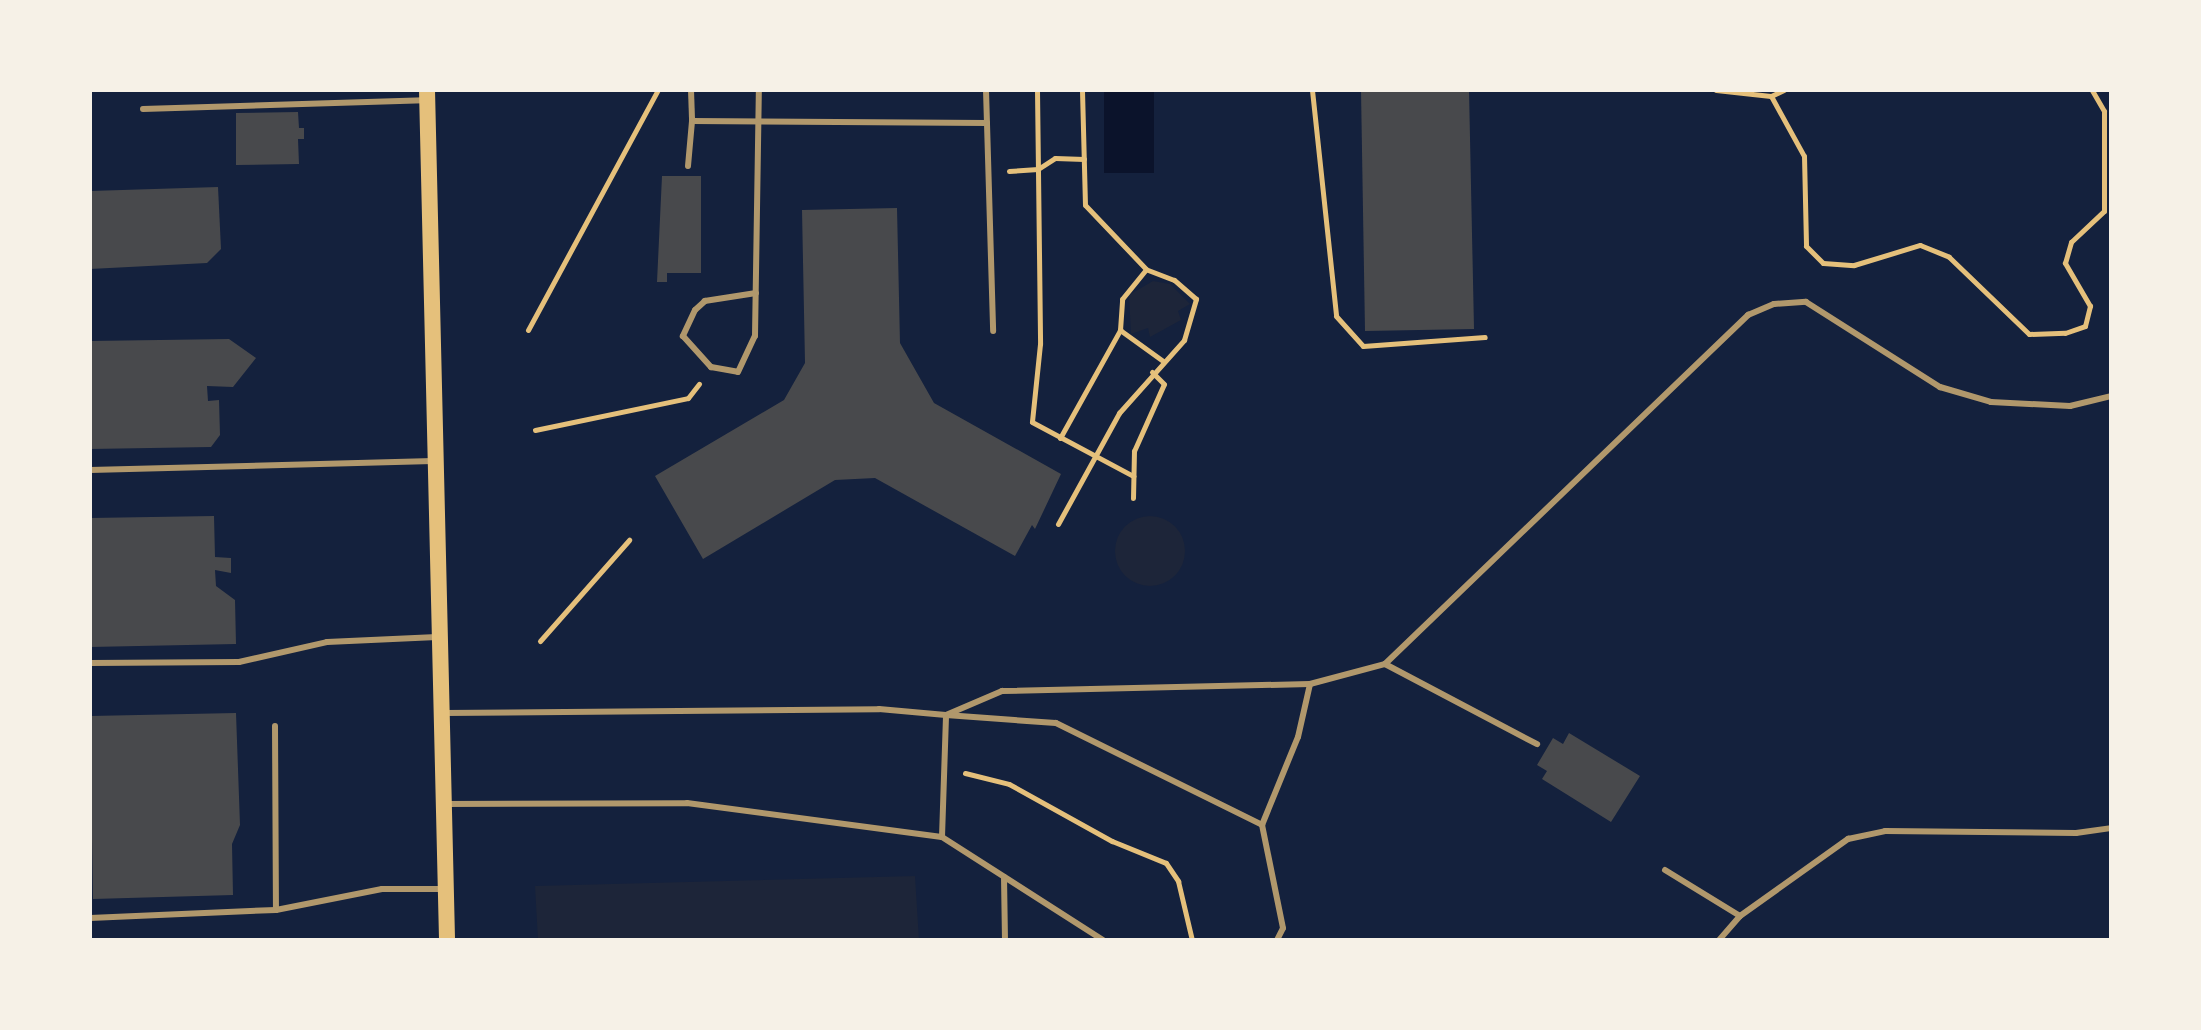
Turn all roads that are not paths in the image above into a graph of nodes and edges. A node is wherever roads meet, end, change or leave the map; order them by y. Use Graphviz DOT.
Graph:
graph roads {
  1 [pos="691,90"];
  2 [pos="759,90"];
  3 [pos="986,90"];
  4 [pos="428,95"];
  5 [pos="143,109"];
  6 [pos="692,121"];
  7 [pos="760,121"];
  8 [pos="987,123"];
  9 [pos="688,166"];
  10 [pos="756,293"];
  11 [pos="993,331"];
  12 [pos="2111,396"];
  13 [pos="436,461"];
  14 [pos="90,470"];
  15 [pos="440,637"];
  16 [pos="90,663"];
  17 [pos="1385,664"];
  18 [pos="1310,684"];
  19 [pos="442,713"];
  20 [pos="946,715"];
  21 [pos="275,726"];
  22 [pos="1537,744"];
  23 [pos="444,804"];
  24 [pos="1262,825"];
  25 [pos="2111,828"];
  26 [pos="942,837"];
  27 [pos="1665,870"];
  28 [pos="1004,877"];
  29 [pos="446,889"];
  30 [pos="276,910"];
  31 [pos="1740,916"];
  32 [pos="90,918"];
  33 [pos="447,940"];
  34 [pos="1005,940"];
  35 [pos="1103,940"];
  36 [pos="1277,940"];
  37 [pos="1719,940"];
  1 -- 6 [label="lane"];
  2 -- 7 [label="lane"];
  3 -- 8 [label="lane"];
  4 -- 5 [label="lane"];
  4 -- 13 [label="main road"];
  6 -- 7 [label="lane"];
  6 -- 9 [label="lane"];
  7 -- 8 [label="lane"];
  7 -- 10 [label="lane"];
  8 -- 11 [label="lane"];
  10 -- 10 [label="lane"];
  12 -- 17 [label="lane"];
  13 -- 14 [label="lane"];
  13 -- 15 [label="main road"];
  15 -- 16 [label="lane"];
  15 -- 19 [label="main road"];
  17 -- 18 [label="lane"];
  17 -- 22 [label="lane"];
  18 -- 20 [label="lane"];
  18 -- 24 [label="lane"];
  19 -- 20 [label="lane"];
  19 -- 23 [label="main road"];
  20 -- 24 [label="lane"];
  20 -- 26 [label="lane"];
  21 -- 30 [label="lane"];
  23 -- 26 [label="lane"];
  23 -- 29 [label="main road"];
  24 -- 36 [label="lane"];
  25 -- 31 [label="lane"];
  26 -- 28 [label="lane"];
  27 -- 31 [label="lane"];
  28 -- 34 [label="lane"];
  28 -- 35 [label="lane"];
  29 -- 30 [label="lane"];
  29 -- 33 [label="main road"];
  30 -- 32 [label="lane"];
  31 -- 37 [label="lane"];
}
